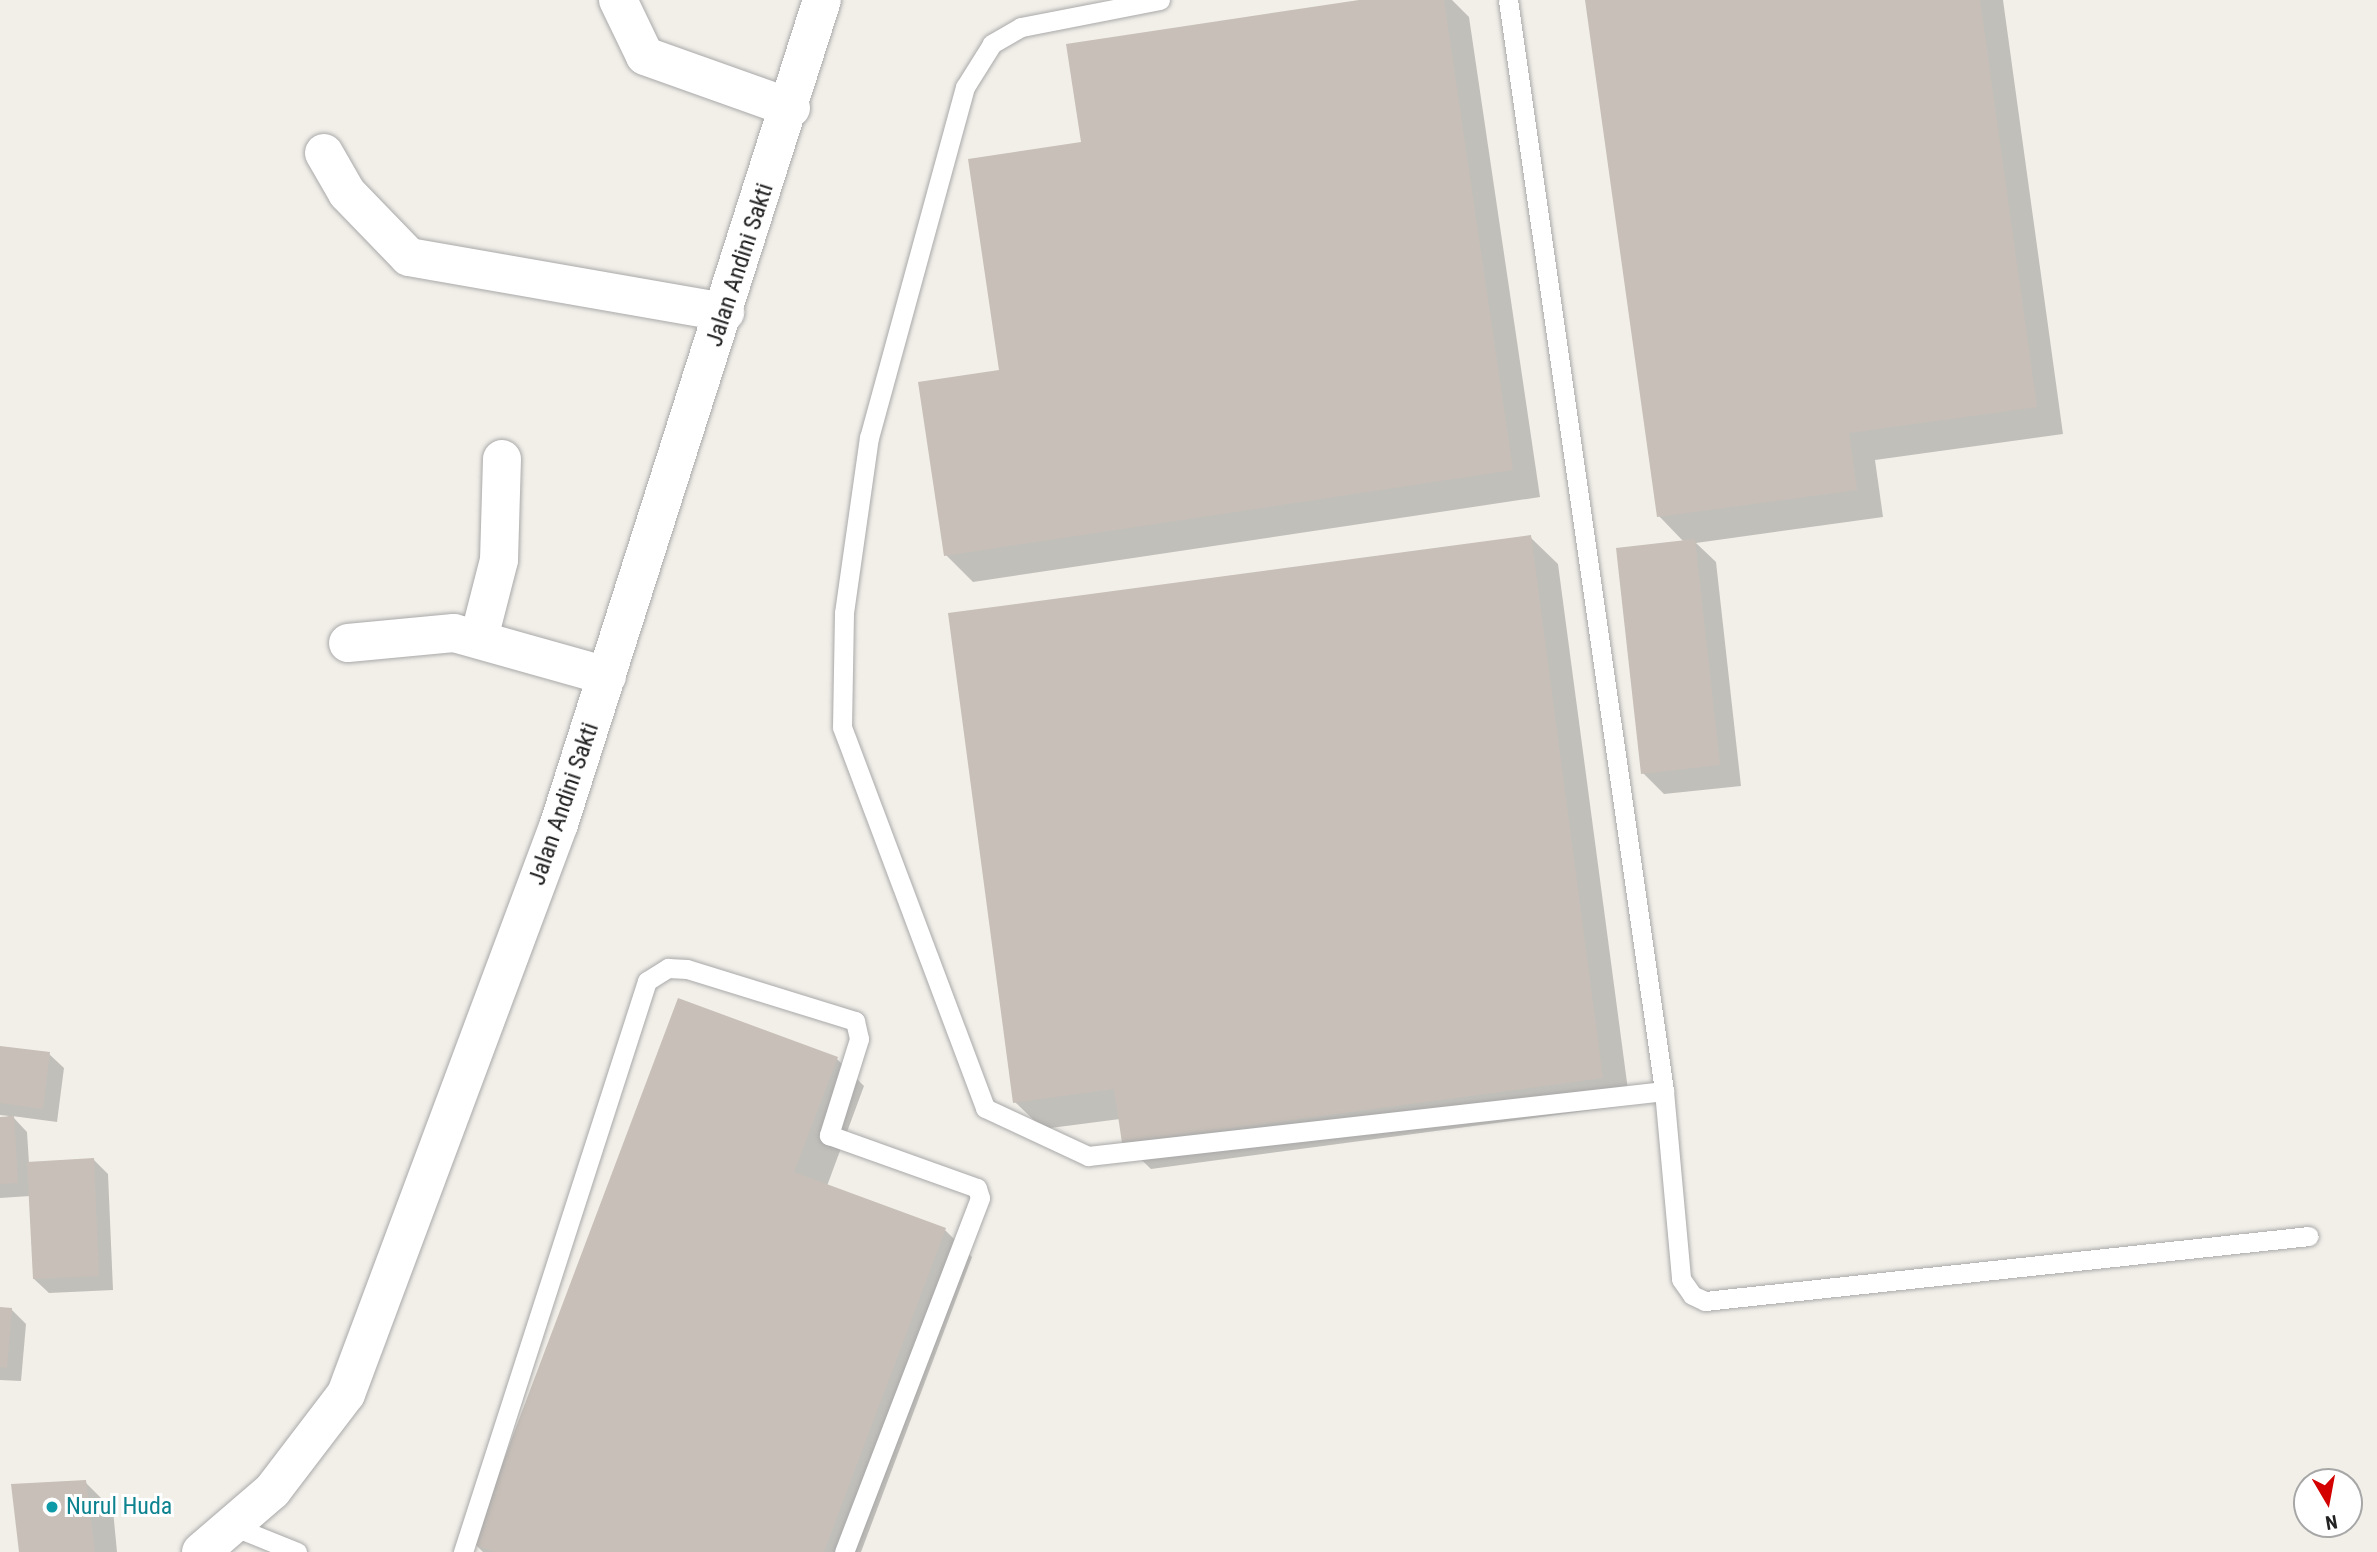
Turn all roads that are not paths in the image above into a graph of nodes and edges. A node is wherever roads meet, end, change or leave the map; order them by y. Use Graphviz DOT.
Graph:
graph roads {
  1 [pos="618,0"];
  2 [pos="821,0"];
  3 [pos="1160,0"];
  4 [pos="1508,0"];
  5 [pos="791,108"];
  6 [pos="324,153"];
  7 [pos="725,312"];
  8 [pos="502,458"];
  9 [pos="479,638"];
  10 [pos="348,643"];
  11 [pos="607,676"];
  12 [pos="1664,1091"];
  13 [pos="2308,1236"];
  14 [pos="235,1527"];
  15 [pos="201,1552"];
  16 [pos="297,1552"];
  17 [pos="463,1552"];
  18 [pos="844,1552"];
  1 -- 5 [label="street"];
  2 -- 5 [label="street, Jalan Andini Sakti"];
  3 -- 12 [label="lane"];
  4 -- 12 [label="lane"];
  5 -- 7 [label="street, Jalan Andini Sakti"];
  6 -- 7 [label="street"];
  7 -- 11 [label="street, Jalan Andini Sakti"];
  8 -- 9 [label="street"];
  9 -- 10 [label="street"];
  9 -- 11 [label="street"];
  11 -- 14 [label="street, Jalan Andini Sakti"];
  12 -- 13 [label="lane"];
  14 -- 15 [label="street, Jalan Andini Sakti"];
  14 -- 16 [label="lane"];
  17 -- 18 [label="lane"];
}
